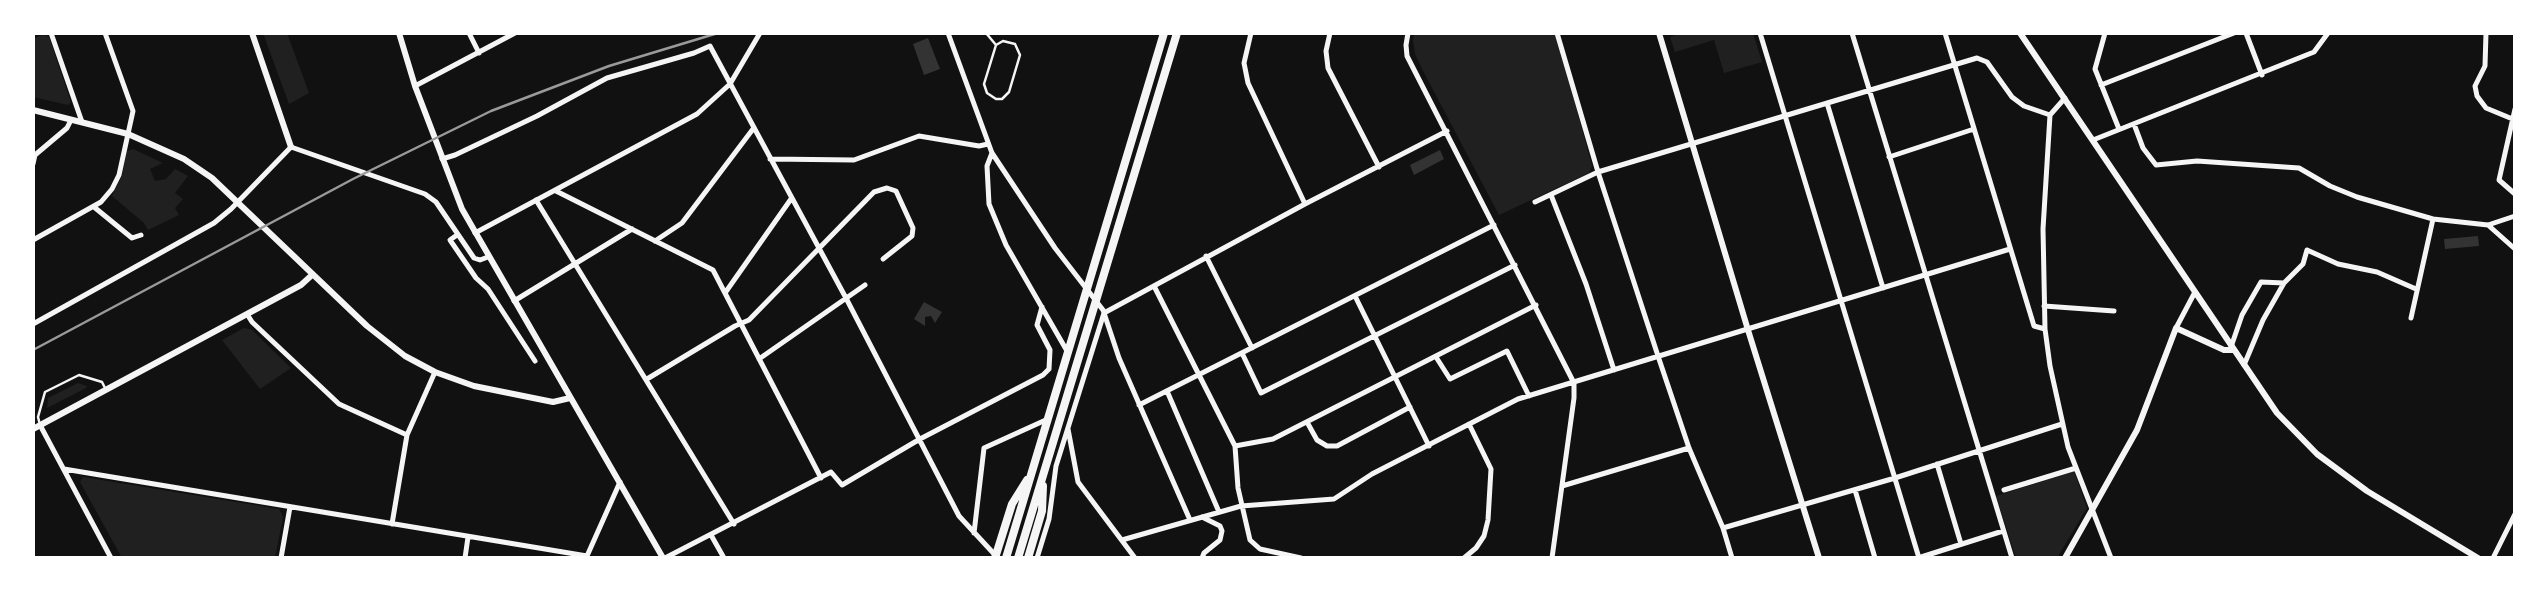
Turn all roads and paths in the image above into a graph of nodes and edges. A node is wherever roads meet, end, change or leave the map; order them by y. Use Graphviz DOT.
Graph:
graph roads {
  1 [pos="51,33"];
  2 [pos="105,33"];
  3 [pos="252,33"];
  4 [pos="399,33"];
  5 [pos="469,33"];
  6 [pos="515,33"];
  7 [pos="760,33"];
  8 [pos="948,33"];
  9 [pos="986,33"];
  10 [pos="1164,33"];
  11 [pos="1177,33"];
  12 [pos="1251,33"];
  13 [pos="1330,33"];
  14 [pos="1408,33"];
  15 [pos="1557,33"];
  16 [pos="1659,33"];
  17 [pos="1760,33"];
  18 [pos="1852,33"];
  19 [pos="1945,33"];
  20 [pos="2020,33"];
  21 [pos="2105,33"];
  22 [pos="2234,33"];
  23 [pos="2245,33"];
  24 [pos="2328,33"];
  25 [pos="2486,33"];
  26 [pos="996,45"];
  27 [pos="479,53"];
  28 [pos="1955,65"];
  29 [pos="2262,75"];
  30 [pos="730,84"];
  31 [pos="2101,85"];
  32 [pos="415,86"];
  33 [pos="1869,90"];
  34 [pos="2065,97"];
  35 [pos="1827,103"];
  36 [pos="2515,109"];
  37 [pos="33,110"];
  38 [pos="1784,115"];
  39 [pos="2050,115"];
  40 [pos="2513,119"];
  41 [pos="71,120"];
  42 [pos="82,122"];
  43 [pos="2134,124"];
  44 [pos="753,129"];
  45 [pos="1974,129"];
  46 [pos="2119,129"];
  47 [pos="1447,131"];
  48 [pos="128,134"];
  49 [pos="2093,140"];
  50 [pos="1692,143"];
  51 [pos="988,144"];
  52 [pos="290,146"];
  53 [pos="992,153"];
  54 [pos="1889,157"];
  55 [pos="442,159"];
  56 [pos="770,159"];
  57 [pos="33,164"];
  58 [pos="1379,167"];
  59 [pos="1598,172"];
  60 [pos="556,191"];
  61 [pos="2515,194"];
  62 [pos="1551,195"];
  63 [pos="791,199"];
  64 [pos="536,200"];
  65 [pos="237,202"];
  66 [pos="1535,202"];
  67 [pos="1305,204"];
  68 [pos="94,207"];
  69 [pos="2515,216"];
  70 [pos="2433,219"];
  71 [pos="1494,225"];
  72 [pos="2488,225"];
  73 [pos="632,229"];
  74 [pos="475,233"];
  75 [pos="141,235"];
  76 [pos="457,235"];
  77 [pos="33,240"];
  78 [pos="655,241"];
  79 [pos="818,249"];
  80 [pos="2010,249"];
  81 [pos="2515,249"];
  82 [pos="1206,256"];
  83 [pos="488,257"];
  84 [pos="883,259"];
  85 [pos="577,263"];
  86 [pos="1515,265"];
  87 [pos="312,275"];
  88 [pos="1924,276"];
  89 [pos="2284,283"];
  90 [pos="865,285"];
  91 [pos="1154,286"];
  92 [pos="1883,288"];
  93 [pos="2416,289"];
  94 [pos="2195,292"];
  95 [pos="725,293"];
  96 [pos="1355,296"];
  97 [pos="847,300"];
  98 [pos="1840,300"];
  99 [pos="514,301"];
  100 [pos="1536,305"];
  101 [pos="2044,306"];
  102 [pos="1042,307"];
  103 [pos="1103,311"];
  104 [pos="2114,311"];
  105 [pos="247,314"];
  106 [pos="2411,318"];
  107 [pos="33,324"];
  108 [pos="741,324"];
  109 [pos="2176,328"];
  110 [pos="2045,329"];
  111 [pos="1748,330"];
  112 [pos="1375,336"];
  113 [pos="1252,348"];
  114 [pos="2232,348"];
  115 [pos="1068,351"];
  116 [pos="1242,354"];
  117 [pos="1658,356"];
  118 [pos="1436,357"];
  119 [pos="759,359"];
  120 [pos="535,361"];
  121 [pos="2244,366"];
  122 [pos="1614,370"];
  123 [pos="435,372"];
  124 [pos="1199,375"];
  125 [pos="1395,377"];
  126 [pos="647,379"];
  127 [pos="1574,383"];
  128 [pos="106,390"];
  129 [pos="1167,391"];
  130 [pos="1529,396"];
  131 [pos="570,398"];
  132 [pos="1139,405"];
  133 [pos="1410,407"];
  134 [pos="1048,419"];
  135 [pos="1307,422"];
  136 [pos="1469,424"];
  137 [pos="2062,424"];
  138 [pos="1068,426"];
  139 [pos="37,427"];
  140 [pos="407,435"];
  141 [pos="920,439"];
  142 [pos="1235,446"];
  143 [pos="1429,446"];
  144 [pos="1689,448"];
  145 [pos="1979,450"];
  146 [pos="1937,464"];
  147 [pos="2076,468"];
  148 [pos="64,469"];
  149 [pos="1033,470"];
  150 [pos="1043,476"];
  151 [pos="821,478"];
  152 [pos="1895,478"];
  153 [pos="620,482"];
  154 [pos="1563,486"];
  155 [pos="1855,490"];
  156 [pos="2004,490"];
  157 [pos="1803,505"];
  158 [pos="1241,506"];
  159 [pos="290,507"];
  160 [pos="2091,511"];
  161 [pos="1219,512"];
  162 [pos="2515,514"];
  163 [pos="1202,517"];
  164 [pos="1191,520"];
  165 [pos="392,524"];
  166 [pos="734,524"];
  167 [pos="1723,528"];
  168 [pos="2003,531"];
  169 [pos="974,533"];
  170 [pos="711,535"];
  171 [pos="468,537"];
  172 [pos="1122,540"];
  173 [pos="1961,544"];
  174 [pos="587,557"];
  175 [pos="995,557"];
  176 [pos="111,558"];
  177 [pos="281,558"];
  178 [pos="465,558"];
  179 [pos="664,558"];
  180 [pos="724,558"];
  181 [pos="1006,558"];
  182 [pos="1018,558"];
  183 [pos="1028,558"];
  184 [pos="1037,558"];
  185 [pos="1135,558"];
  186 [pos="1202,558"];
  187 [pos="1300,558"];
  188 [pos="1464,558"];
  189 [pos="1552,558"];
  190 [pos="1732,558"];
  191 [pos="1819,558"];
  192 [pos="1875,558"];
  193 [pos="1918,558"];
  194 [pos="2012,558"];
  195 [pos="2065,558"];
  196 [pos="2111,558"];
  197 [pos="2478,558"];
  198 [pos="2493,558"];
  1 -- 42 [label="street"];
  2 -- 48 [label="street"];
  3 -- 52 [label="street"];
  4 -- 32 [label="street"];
  5 -- 27 [label="street"];
  6 -- 27 [label="street"];
  7 -- 30 [label="street"];
  8 -- 51 [label="street"];
  9 -- 26 [label="lane"];
  10 -- 115 [label="highway"];
  11 -- 150 [label="highway"];
  12 -- 67 [label="street"];
  13 -- 58 [label="street"];
  14 -- 47 [label="street"];
  15 -- 59 [label="street"];
  16 -- 50 [label="street"];
  17 -- 38 [label="street"];
  18 -- 33 [label="street"];
  19 -- 28 [label="street"];
  20 -- 34 [label="street"];
  21 -- 31 [label="street"];
  22 -- 31 [label="street"];
  23 -- 29 [label="street"];
  24 -- 29 [label="street"];
  25 -- 40 [label="street"];
  26 -- 26 [label="lane"];
  27 -- 32 [label="street"];
  28 -- 33 [label="street"];
  28 -- 39 [label="street"];
  28 -- 45 [label="street"];
  29 -- 43 [label="street"];
  30 -- 44 [label="street"];
  30 -- 55 [label="street"];
  30 -- 60 [label="street"];
  31 -- 46 [label="street"];
  32 -- 55 [label="street"];
  33 -- 35 [label="street"];
  33 -- 54 [label="street"];
  34 -- 39 [label="street"];
  34 -- 49 [label="street"];
  35 -- 38 [label="street"];
  35 -- 92 [label="street"];
  36 -- 40 [label="street"];
  37 -- 41 [label="street"];
  38 -- 50 [label="street"];
  38 -- 98 [label="street"];
  39 -- 101 [label="street"];
  40 -- 61 [label="street"];
  41 -- 42 [label="street"];
  41 -- 57 [label="street"];
  42 -- 48 [label="street"];
  43 -- 46 [label="street"];
  43 -- 70 [label="street"];
  44 -- 56 [label="street"];
  44 -- 78 [label="street"];
  45 -- 54 [label="street"];
  45 -- 80 [label="street"];
  46 -- 49 [label="street"];
  47 -- 58 [label="street"];
  47 -- 71 [label="street"];
  48 -- 65 [label="street"];
  48 -- 68 [label="street"];
  49 -- 94 [label="street"];
  50 -- 59 [label="street"];
  50 -- 111 [label="street"];
  51 -- 53 [label="street"];
  51 -- 56 [label="street"];
  52 -- 65 [label="street"];
  52 -- 76 [label="street"];
  53 -- 102 [label="street"];
  53 -- 103 [label="street"];
  54 -- 88 [label="street"];
  55 -- 74 [label="street"];
  56 -- 63 [label="street"];
  58 -- 67 [label="street"];
  59 -- 62 [label="street"];
  59 -- 117 [label="street"];
  60 -- 64 [label="street"];
  60 -- 73 [label="street"];
  62 -- 66 [label="street"];
  62 -- 122 [label="street"];
  63 -- 79 [label="street"];
  63 -- 95 [label="street"];
  64 -- 74 [label="street"];
  64 -- 85 [label="street"];
  65 -- 87 [label="street"];
  65 -- 107 [label="street"];
  67 -- 82 [label="street"];
  68 -- 75 [label="street"];
  68 -- 77 [label="street"];
  69 -- 72 [label="street"];
  70 -- 72 [label="street"];
  70 -- 93 [label="street"];
  71 -- 86 [label="street"];
  71 -- 96 [label="street"];
  72 -- 81 [label="street"];
  73 -- 78 [label="street"];
  73 -- 85 [label="street"];
  74 -- 83 [label="street"];
  76 -- 83 [label="street"];
  76 -- 120 [label="street"];
  78 -- 95 [label="street"];
  79 -- 84 [label="street"];
  79 -- 97 [label="street"];
  79 -- 108 [label="street"];
  80 -- 88 [label="street"];
  80 -- 110 [label="street"];
  82 -- 91 [label="street"];
  82 -- 113 [label="street"];
  83 -- 99 [label="street"];
  85 -- 99 [label="street"];
  85 -- 126 [label="street"];
  86 -- 100 [label="street"];
  86 -- 112 [label="street"];
  87 -- 105 [label="street"];
  87 -- 123 [label="street"];
  88 -- 92 [label="street"];
  88 -- 145 [label="street"];
  89 -- 93 [label="street"];
  89 -- 114 [label="street"];
  89 -- 121 [label="street"];
  90 -- 97 [label="street"];
  91 -- 103 [label="street"];
  91 -- 124 [label="street"];
  92 -- 98 [label="street"];
  93 -- 106 [label="street"];
  94 -- 109 [label="street"];
  94 -- 114 [label="street"];
  95 -- 108 [label="street"];
  96 -- 112 [label="street"];
  96 -- 113 [label="street"];
  97 -- 119 [label="street"];
  97 -- 141 [label="street"];
  98 -- 111 [label="street"];
  98 -- 152 [label="street"];
  99 -- 131 [label="street"];
  100 -- 118 [label="street"];
  100 -- 127 [label="street"];
  101 -- 104 [label="street"];
  101 -- 110 [label="street"];
  102 -- 115 [label="street"];
  102 -- 141 [label="street"];
  103 -- 132 [label="street"];
  103 -- 138 [label="street"];
  105 -- 128 [label="street"];
  105 -- 140 [label="street"];
  108 -- 119 [label="street"];
  108 -- 126 [label="street"];
  109 -- 114 [label="street"];
  109 -- 160 [label="street"];
  110 -- 137 [label="street"];
  111 -- 117 [label="street"];
  111 -- 157 [label="street"];
  112 -- 116 [label="street"];
  112 -- 125 [label="street"];
  113 -- 116 [label="street"];
  114 -- 121 [label="street"];
  115 -- 134 [label="highway"];
  116 -- 124 [label="street"];
  117 -- 122 [label="street"];
  117 -- 144 [label="street"];
  118 -- 125 [label="street"];
  118 -- 130 [label="street"];
  119 -- 151 [label="street"];
  121 -- 197 [label="street"];
  122 -- 127 [label="street"];
  123 -- 131 [label="street"];
  123 -- 140 [label="street"];
  124 -- 129 [label="street"];
  124 -- 142 [label="street"];
  125 -- 133 [label="street"];
  125 -- 135 [label="street"];
  126 -- 166 [label="street"];
  127 -- 130 [label="street"];
  127 -- 154 [label="street"];
  128 -- 139 [label="street"];
  128 -- 139 [label="lane"];
  129 -- 132 [label="street"];
  129 -- 161 [label="street"];
  130 -- 136 [label="street"];
  131 -- 153 [label="street"];
  132 -- 164 [label="street"];
  133 -- 135 [label="street"];
  133 -- 143 [label="street"];
  134 -- 149 [label="highway"];
  134 -- 169 [label="street"];
  135 -- 142 [label="street"];
  136 -- 143 [label="street"];
  136 -- 188 [label="street"];
  137 -- 145 [label="street"];
  137 -- 147 [label="street"];
  138 -- 172 [label="street"];
  138 -- 184 [label="street"];
  139 -- 148 [label="street"];
  140 -- 165 [label="street"];
  141 -- 151 [label="street"];
  141 -- 169 [label="street"];
  142 -- 158 [label="street"];
  143 -- 158 [label="street"];
  144 -- 154 [label="street"];
  144 -- 167 [label="street"];
  145 -- 146 [label="street"];
  145 -- 168 [label="street"];
  146 -- 152 [label="street"];
  146 -- 173 [label="street"];
  147 -- 156 [label="street"];
  147 -- 160 [label="street"];
  148 -- 159 [label="street"];
  148 -- 176 [label="street"];
  149 -- 175 [label="highway"];
  149 -- 181 [label="highway"];
  150 -- 182 [label="highway"];
  150 -- 183 [label="highway"];
  151 -- 166 [label="street"];
  152 -- 155 [label="street"];
  152 -- 193 [label="street"];
  153 -- 174 [label="street"];
  153 -- 179 [label="street"];
  154 -- 189 [label="street"];
  155 -- 157 [label="street"];
  155 -- 192 [label="street"];
  157 -- 167 [label="street"];
  157 -- 191 [label="street"];
  158 -- 161 [label="street"];
  158 -- 187 [label="street"];
  159 -- 165 [label="street"];
  159 -- 177 [label="street"];
  160 -- 195 [label="street"];
  160 -- 196 [label="street"];
  161 -- 163 [label="street"];
  162 -- 198 [label="street"];
  163 -- 164 [label="street"];
  163 -- 186 [label="street"];
  164 -- 172 [label="street"];
  165 -- 171 [label="street"];
  166 -- 170 [label="street"];
  167 -- 190 [label="street"];
  168 -- 173 [label="street"];
  168 -- 194 [label="street"];
  169 -- 175 [label="street"];
  170 -- 179 [label="street"];
  170 -- 180 [label="street"];
  171 -- 174 [label="street"];
  171 -- 178 [label="street"];
  172 -- 185 [label="street"];
  173 -- 193 [label="street"];
}
